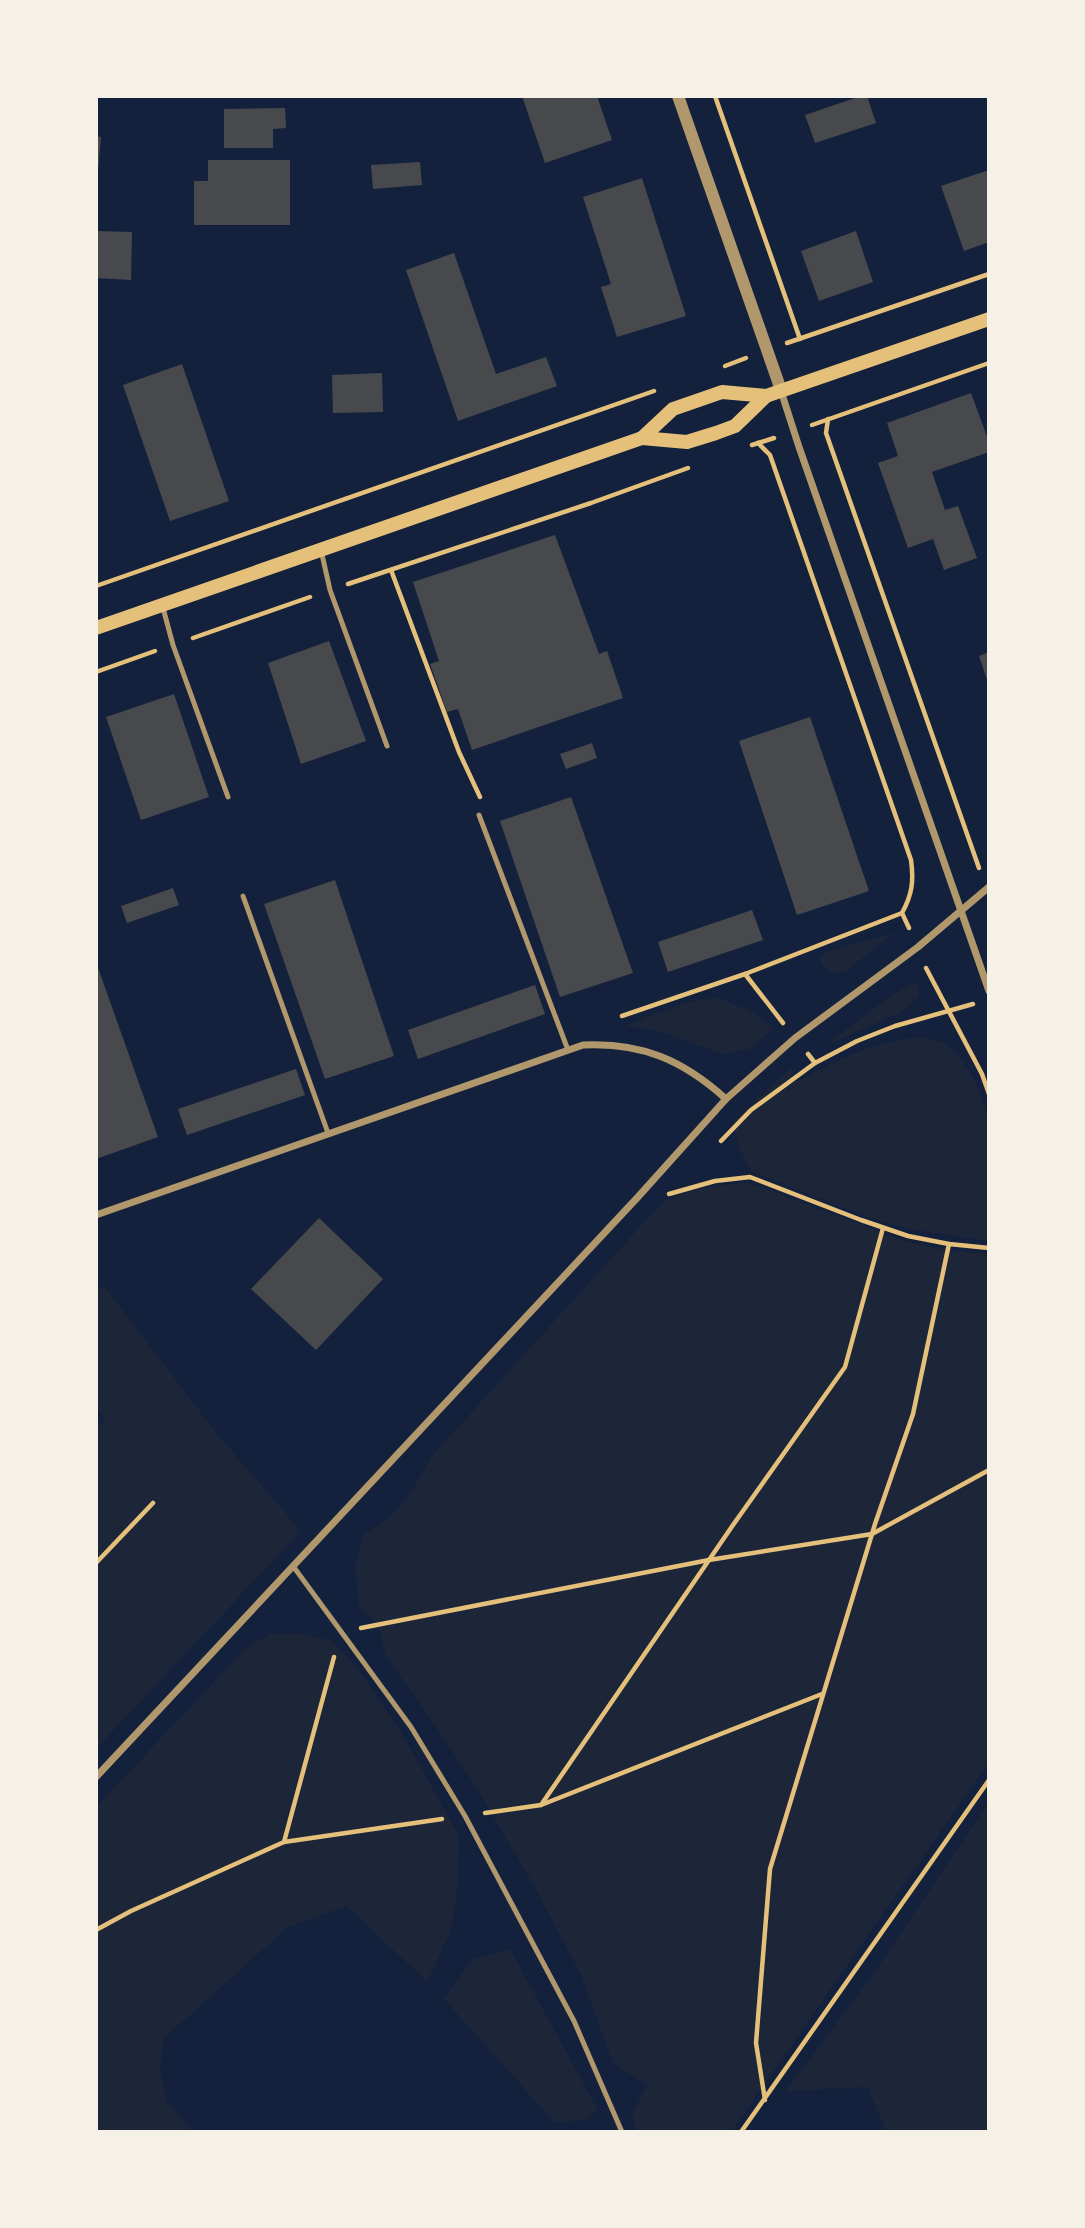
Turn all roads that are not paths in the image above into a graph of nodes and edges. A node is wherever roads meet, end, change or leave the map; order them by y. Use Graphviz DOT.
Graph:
graph roads {
  1 [pos="678,96"];
  2 [pos="989,319"];
  3 [pos="781,390"];
  4 [pos="766,396"];
  5 [pos="642,438"];
  6 [pos="321,550"];
  7 [pos="162,605"];
  8 [pos="96,628"];
  9 [pos="387,746"];
  10 [pos="228,797"];
  11 [pos="479,815"];
  12 [pos="987,888"];
  13 [pos="243,896"];
  14 [pos="960,912"];
  15 [pos="989,991"];
  16 [pos="568,1050"];
  17 [pos="726,1099"];
  18 [pos="327,1133"];
  19 [pos="96,1214"];
  20 [pos="293,1566"];
  21 [pos="96,1777"];
  22 [pos="622,2132"];
  1 -- 3 [label="street"];
  2 -- 3 [label="main road"];
  3 -- 4 [label="main road"];
  3 -- 14 [label="street"];
  4 -- 5 [label="main road"];
  4 -- 5 [label="main road"];
  5 -- 6 [label="main road"];
  6 -- 7 [label="main road"];
  6 -- 9 [label="lane"];
  7 -- 8 [label="main road"];
  7 -- 10 [label="lane"];
  11 -- 16 [label="lane"];
  12 -- 14 [label="street"];
  13 -- 18 [label="lane"];
  14 -- 15 [label="street"];
  14 -- 17 [label="street"];
  16 -- 17 [label="street"];
  16 -- 18 [label="street"];
  17 -- 20 [label="street"];
  18 -- 19 [label="street"];
  20 -- 21 [label="street"];
  20 -- 22 [label="lane"];
}
